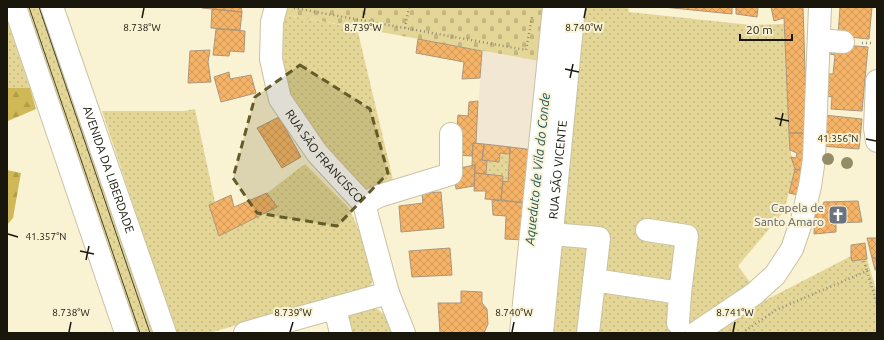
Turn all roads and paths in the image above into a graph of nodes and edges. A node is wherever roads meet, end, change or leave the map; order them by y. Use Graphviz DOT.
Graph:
graph roads {
  1 [pos="15,7"];
  2 [pos="52,7"];
  3 [pos="409,7"];
  4 [pos="554,7"];
  5 [pos="574,7"];
  6 [pos="820,7"];
  7 [pos="290,8"];
  8 [pos="271,12"];
  9 [pos="532,14"];
  10 [pos="405,28"];
  11 [pos="819,40"];
  12 [pos="843,42"];
  13 [pos="877,81"];
  14 [pos="451,134"];
  15 [pos="877,141"];
  16 [pos="364,204"];
  17 [pos="647,230"];
  18 [pos="552,234"];
  19 [pos="864,261"];
  20 [pos="867,272"];
  21 [pos="594,280"];
  22 [pos="388,292"];
  23 [pos="680,293"];
  24 [pos="877,304"];
  25 [pos="335,308"];
  26 [pos="687,328"];
  27 [pos="126,333"];
  28 [pos="165,333"];
  29 [pos="244,333"];
  30 [pos="341,333"];
  31 [pos="404,333"];
  32 [pos="521,333"];
  33 [pos="542,333"];
  34 [pos="588,333"];
  35 [pos="743,333"];
  1 -- 27 [label="street"];
  2 -- 28 [label="street, AVENIDA DA LIBERDADE"];
  3 -- 10 [label="path"];
  4 -- 32 [label="street, RUA SÃO VICENTE"];
  5 -- 18 [label="street, RUA SÃO VICENTE"];
  6 -- 11 [label="street"];
  7 -- 10 [label="path"];
  8 -- 16 [label="street, RUA SÃO FRANCISCO"];
  9 -- 10 [label="path"];
  11 -- 12 [label="street"];
  11 -- 26 [label="street"];
  13 -- 15 [label="street"];
  14 -- 16 [label="street"];
  16 -- 22 [label="street, RUA SÃO FRANCISCO"];
  17 -- 23 [label="street"];
  18 -- 21 [label="street"];
  18 -- 33 [label="street, RUA SÃO VICENTE"];
  19 -- 20 [label="path"];
  20 -- 24 [label="path"];
  20 -- 35 [label="path"];
  21 -- 23 [label="street"];
  21 -- 34 [label="street"];
  22 -- 25 [label="street"];
  22 -- 31 [label="street, RUA SÃO FRANCISCO"];
  23 -- 26 [label="street"];
  25 -- 29 [label="street"];
  25 -- 30 [label="street"];
}
